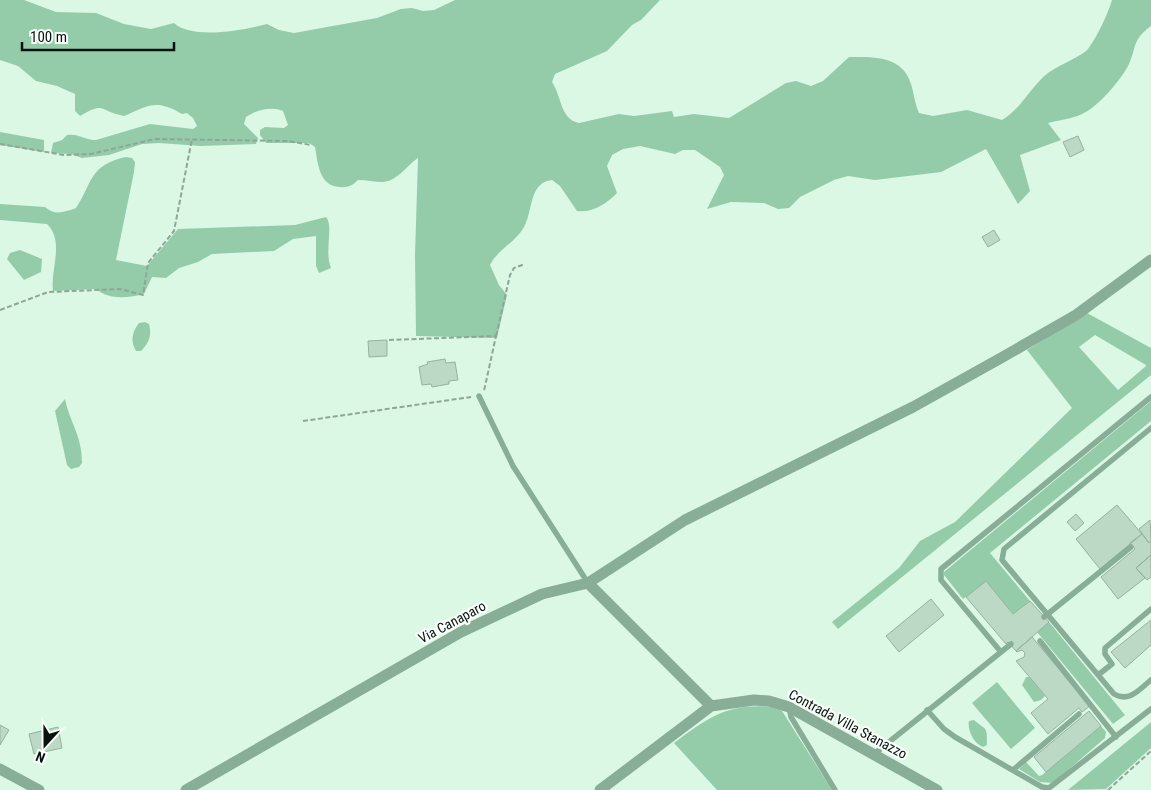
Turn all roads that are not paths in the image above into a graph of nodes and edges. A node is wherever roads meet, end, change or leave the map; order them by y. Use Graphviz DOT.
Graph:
graph roads {
  1 [pos="1151,260"];
  2 [pos="479,396"];
  3 [pos="1151,398"];
  4 [pos="1151,428"];
  5 [pos="1131,547"];
  6 [pos="588,583"];
  7 [pos="1151,609"];
  8 [pos="1046,615"];
  9 [pos="1040,642"];
  10 [pos="1010,644"];
  11 [pos="1001,652"];
  12 [pos="1098,675"];
  13 [pos="1151,680"];
  14 [pos="711,706"];
  15 [pos="789,707"];
  16 [pos="1151,709"];
  17 [pos="927,710"];
  18 [pos="1079,714"];
  19 [pos="1116,737"];
  20 [pos="874,754"];
  21 [pos="0,769"];
  22 [pos="1013,770"];
  23 [pos="36,789"];
  24 [pos="186,790"];
  25 [pos="600,790"];
  26 [pos="834,790"];
  27 [pos="937,790"];
  1 -- 6 [label="street, Via Canaparo"];
  2 -- 6 [label="lane"];
  3 -- 11 [label="lane"];
  4 -- 8 [label="lane"];
  5 -- 8 [label="lane"];
  6 -- 14 [label="street"];
  6 -- 24 [label="street, Via Canaparo"];
  7 -- 12 [label="lane"];
  8 -- 12 [label="lane"];
  9 -- 19 [label="lane"];
  10 -- 11 [label="lane"];
  11 -- 17 [label="lane"];
  12 -- 13 [label="lane"];
  14 -- 15 [label="street, Contrada Villa Stanazzo"];
  14 -- 25 [label="street"];
  15 -- 20 [label="street, Contrada Villa Stanazzo"];
  15 -- 26 [label="lane"];
  16 -- 19 [label="lane"];
  17 -- 20 [label="lane"];
  17 -- 22 [label="lane"];
  18 -- 22 [label="lane"];
  19 -- 22 [label="lane"];
  20 -- 27 [label="street, Contrada Villa Stanazzo"];
  21 -- 23 [label="street"];
}
